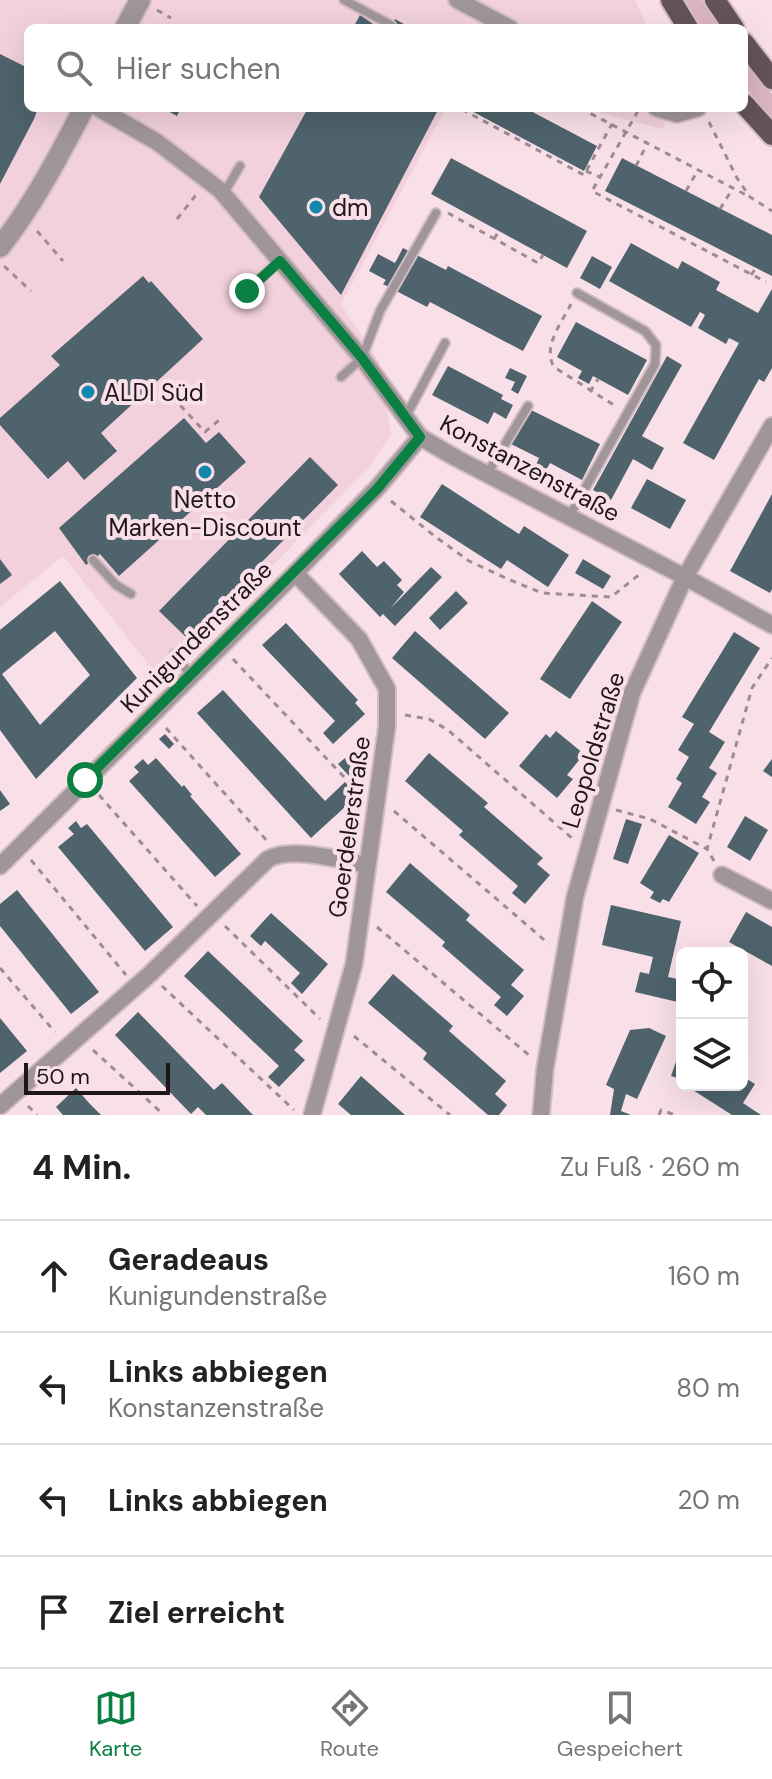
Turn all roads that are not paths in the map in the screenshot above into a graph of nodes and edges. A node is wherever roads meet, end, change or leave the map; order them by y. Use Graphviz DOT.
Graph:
graph roads {
  1 [pos="140,0"];
  2 [pos="344,0"];
  3 [pos="457,0"];
  4 [pos="671,0"];
  5 [pos="715,0"];
  6 [pos="127,24"];
  7 [pos="389,24"];
  8 [pos="502,24"];
  9 [pos="686,24"];
  10 [pos="731,24"];
  11 [pos="748,48"];
  12 [pos="772,79"];
  13 [pos="748,108"];
  14 [pos="82,112"];
  15 [pos="105,112"];
  16 [pos="670,112"];
  17 [pos="703,114"];
  18 [pos="772,135"];
  19 [pos="240,166"];
  20 [pos="224,194"];
  21 [pos="436,213"];
  22 [pos="0,247"];
  23 [pos="280,261"];
  24 [pos="247,291"];
  25 [pos="577,293"];
  26 [pos="445,343"];
  27 [pos="362,358"];
  28 [pos="341,377"];
  29 [pos="528,406"];
  30 [pos="406,416"];
  31 [pos="772,426"];
  32 [pos="420,437"];
  33 [pos="487,474"];
  34 [pos="569,517"];
  35 [pos="93,560"];
  36 [pos="295,573"];
  37 [pos="685,577"];
  38 [pos="131,594"];
  39 [pos="772,624"];
  40 [pos="174,654"];
  41 [pos="191,675"];
  42 [pos="367,865"];
  43 [pos="0,866"];
  44 [pos="722,875"];
  45 [pos="772,901"];
  46 [pos="0,1106"];
  47 [pos="312,1115"];
  48 [pos="541,1115"];
  1 -- 6 [label="street"];
  2 -- 7 [label="lane"];
  3 -- 8 [label="street"];
  4 -- 9 [label="main road"];
  5 -- 10 [label="main road"];
  11 -- 12 [label="main road"];
  13 -- 18 [label="main road"];
  14 -- 22 [label="street"];
  15 -- 20 [label="street, Konstanzenstraße"];
  16 -- 17 [label="street"];
  19 -- 20 [label="lane"];
  20 -- 23 [label="street, Konstanzenstraße"];
  21 -- 27 [label="lane"];
  23 -- 24 [label="lane"];
  23 -- 27 [label="street, Konstanzenstraße"];
  25 -- 34 [label="lane"];
  26 -- 30 [label="lane"];
  27 -- 28 [label="lane"];
  27 -- 30 [label="street, Konstanzenstraße"];
  29 -- 33 [label="lane"];
  30 -- 32 [label="street, Konstanzenstraße"];
  31 -- 37 [label="street, Leopoldstraße"];
  32 -- 33 [label="street, Konstanzenstraße"];
  32 -- 36 [label="street, Kunigundenstraße"];
  33 -- 34 [label="street, Konstanzenstraße"];
  34 -- 37 [label="street, Konstanzenstraße"];
  35 -- 38 [label="lane"];
  36 -- 41 [label="street, Kunigundenstraße"];
  36 -- 42 [label="street, Goerdelerstraße"];
  37 -- 39 [label="street, Konstanzenstraße"];
  37 -- 48 [label="street, Leopoldstraße"];
  40 -- 41 [label="lane"];
  41 -- 43 [label="street, Kunigundenstraße"];
  42 -- 46 [label="street"];
  42 -- 47 [label="street, Goerdelerstraße"];
  44 -- 45 [label="street"];
}
